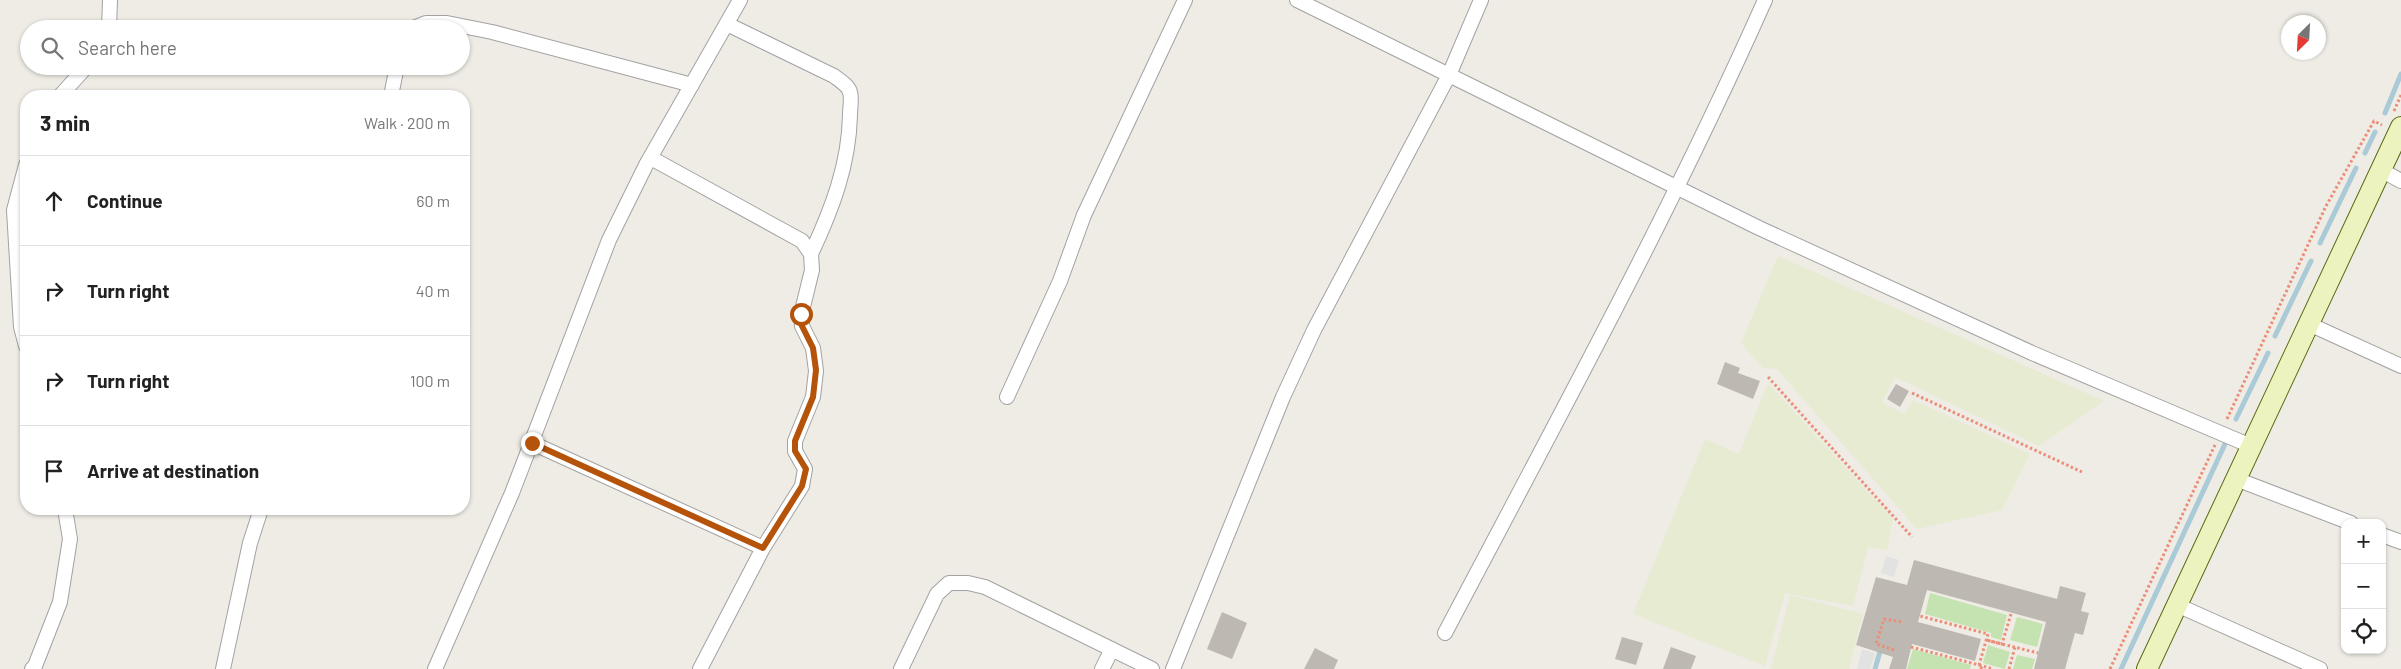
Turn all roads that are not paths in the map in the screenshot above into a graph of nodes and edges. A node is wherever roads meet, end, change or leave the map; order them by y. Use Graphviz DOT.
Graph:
graph roads {
  1 [pos="110,0"];
  2 [pos="740,0"];
  3 [pos="1185,0"];
  4 [pos="1297,0"];
  5 [pos="1481,0"];
  6 [pos="1765,0"];
  7 [pos="109,20"];
  8 [pos="727,24"];
  9 [pos="470,28"];
  10 [pos="79,75"];
  11 [pos="395,75"];
  12 [pos="1449,75"];
  13 [pos="692,85"];
  14 [pos="65,90"];
  15 [pos="392,90"];
  16 [pos="2393,124"];
  17 [pos="651,158"];
  18 [pos="2381,170"];
  19 [pos="2401,181"];
  20 [pos="1676,187"];
  21 [pos="20,188"];
  22 [pos="811,254"];
  23 [pos="20,318"];
  24 [pos="2309,324"];
  25 [pos="2401,366"];
  26 [pos="1007,396"];
  27 [pos="532,443"];
  28 [pos="2252,446"];
  29 [pos="2236,479"];
  30 [pos="65,515"];
  31 [pos="259,515"];
  32 [pos="2341,519"];
  33 [pos="2386,536"];
  34 [pos="2401,542"];
  35 [pos="763,548"];
  36 [pos="2177,605"];
  37 [pos="1445,633"];
  38 [pos="1112,649"];
  39 [pos="32,669"];
  40 [pos="223,669"];
  41 [pos="435,669"];
  42 [pos="700,669"];
  43 [pos="901,669"];
  44 [pos="1102,669"];
  45 [pos="1152,669"];
  46 [pos="1173,669"];
  47 [pos="2147,669"];
  48 [pos="2320,669"];
  1 -- 7 [label="street"];
  2 -- 8 [label="street"];
  3 -- 26 [label="street"];
  4 -- 12 [label="street"];
  5 -- 12 [label="street"];
  6 -- 20 [label="street"];
  8 -- 13 [label="street"];
  8 -- 22 [label="street"];
  9 -- 13 [label="street"];
  10 -- 14 [label="street"];
  11 -- 15 [label="street"];
  12 -- 20 [label="street"];
  12 -- 46 [label="street"];
  13 -- 17 [label="street"];
  16 -- 18 [label="main road"];
  17 -- 22 [label="street"];
  17 -- 27 [label="street"];
  18 -- 19 [label="street"];
  18 -- 24 [label="main road"];
  20 -- 28 [label="street"];
  20 -- 37 [label="street"];
  21 -- 23 [label="street"];
  22 -- 35 [label="street"];
  24 -- 25 [label="street"];
  24 -- 28 [label="main road"];
  27 -- 35 [label="street"];
  27 -- 41 [label="street"];
  28 -- 29 [label="main road"];
  29 -- 32 [label="street"];
  29 -- 36 [label="main road"];
  30 -- 39 [label="street"];
  31 -- 40 [label="street"];
  33 -- 34 [label="street"];
  35 -- 42 [label="street"];
  36 -- 47 [label="main road"];
  36 -- 48 [label="street"];
  38 -- 43 [label="street"];
  38 -- 44 [label="street"];
  38 -- 45 [label="street"];
}
